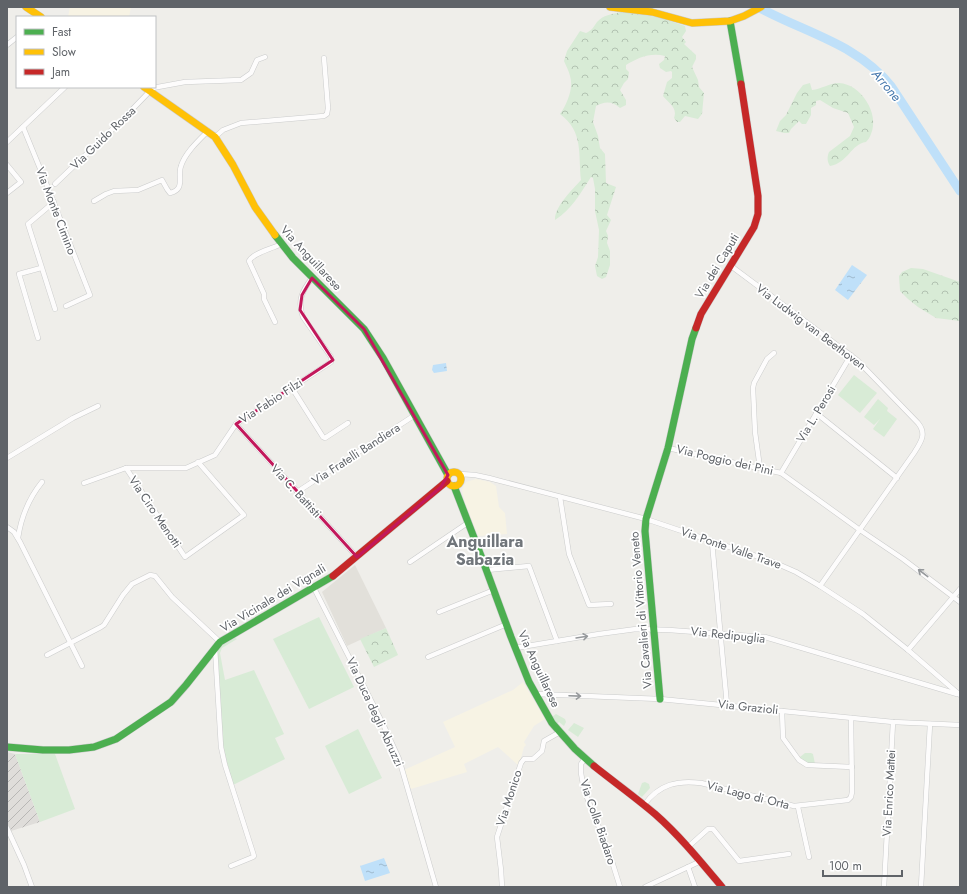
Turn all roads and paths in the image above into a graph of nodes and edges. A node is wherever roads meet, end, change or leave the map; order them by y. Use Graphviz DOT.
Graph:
graph roads {
  1 [pos="26,7"];
  2 [pos="610,7"];
  3 [pos="759,9"];
  4 [pos="40,16"];
  5 [pos="730,20"];
  6 [pos="16,38"];
  7 [pos="7,45"];
  8 [pos="265,56"];
  9 [pos="324,58"];
  10 [pos="156,87"];
  11 [pos="64,88"];
  12 [pos="147,89"];
  13 [pos="23,127"];
  14 [pos="208,131"];
  15 [pos="216,137"];
  16 [pos="7,142"];
  17 [pos="7,165"];
  18 [pos="54,184"];
  19 [pos="7,193"];
  20 [pos="94,201"];
  21 [pos="54,202"];
  22 [pos="282,244"];
  23 [pos="731,266"];
  24 [pos="41,268"];
  25 [pos="312,278"];
  26 [pos="66,306"];
  27 [pos="55,309"];
  28 [pos="275,322"];
  29 [pos="38,338"];
  30 [pos="774,353"];
  31 [pos="851,356"];
  32 [pos="292,388"];
  33 [pos="98,406"];
  34 [pos="816,413"];
  35 [pos="415,415"];
  36 [pos="348,423"];
  37 [pos="236,424"];
  38 [pos="668,448"];
  39 [pos="7,458"];
  40 [pos="198,462"];
  41 [pos="126,468"];
  42 [pos="760,468"];
  43 [pos="781,473"];
  44 [pos="896,478"];
  45 [pos="456,480"];
  46 [pos="42,482"];
  47 [pos="84,483"];
  48 [pos="297,492"];
  49 [pos="560,497"];
  50 [pos="646,519"];
  51 [pos="468,522"];
  52 [pos="7,527"];
  53 [pos="860,530"];
  54 [pos="18,538"];
  55 [pos="712,542"];
  56 [pos="357,557"];
  57 [pos="410,562"];
  58 [pos="487,570"];
  59 [pos="820,586"];
  60 [pos="314,588"];
  61 [pos="960,589"];
  62 [pos="494,590"];
  63 [pos="954,597"];
  64 [pos="960,602"];
  65 [pos="611,604"];
  66 [pos="439,612"];
  67 [pos="507,624"];
  68 [pos="654,630"];
  69 [pos="721,633"];
  70 [pos="557,641"];
  71 [pos="71,644"];
  72 [pos="217,645"];
  73 [pos="516,648"];
  74 [pos="908,650"];
  75 [pos="47,655"];
  76 [pos="428,657"];
  77 [pos="82,666"];
  78 [pos="536,694"];
  79 [pos="959,695"];
  80 [pos="660,699"];
  81 [pos="727,705"];
  82 [pos="782,711"];
  83 [pos="851,718"];
  84 [pos="893,722"];
  85 [pos="930,724"];
  86 [pos="960,725"];
  87 [pos="560,732"];
  88 [pos="7,747"];
  89 [pos="584,758"];
  90 [pos="852,768"];
  91 [pos="644,805"];
  92 [pos="798,807"];
  93 [pos="7,828"];
  94 [pos="688,847"];
  95 [pos="789,854"];
  96 [pos="809,857"];
  97 [pos="701,861"];
  98 [pos="231,866"];
  99 [pos="688,867"];
  100 [pos="32,887"];
  101 [pos="436,887"];
  102 [pos="502,887"];
  103 [pos="620,887"];
  104 [pos="645,887"];
  105 [pos="695,887"];
  106 [pos="722,887"];
  107 [pos="884,887"];
  108 [pos="921,887"];
  1 -- 4 [label="street"];
  2 -- 5 [label="street"];
  3 -- 5 [label="street"];
  5 -- 23 [label="street, Via dei Caputi"];
  6 -- 7 [label="street"];
  8 -- 10 [label="street"];
  9 -- 15 [label="street"];
  11 -- 13 [label="street"];
  12 -- 14 [label="street, Via Anguillarese"];
  12 -- 18 [label="street, Via Guido Rossa"];
  13 -- 16 [label="street"];
  13 -- 21 [label="street, Via Monte Cimino"];
  14 -- 15 [label="street, Via Anguillarese"];
  14 -- 20 [label="street"];
  15 -- 22 [label="street, Via Anguillarese"];
  17 -- 19 [label="street"];
  21 -- 24 [label="street"];
  21 -- 26 [label="street, Via Monte Cimino"];
  22 -- 25 [label="street, Via Anguillarese"];
  22 -- 28 [label="street"];
  23 -- 31 [label="street, Via Ludwig van Beethoven"];
  23 -- 38 [label="street, Via dei Caputi"];
  24 -- 27 [label="street"];
  24 -- 29 [label="street"];
  25 -- 32 [label="street, Via Fabio Filzi"];
  25 -- 35 [label="street, Via Anguillarese"];
  30 -- 42 [label="street"];
  31 -- 34 [label="street, Via L. Perosi"];
  31 -- 44 [label="street, Via Ludwig van Beethoven"];
  32 -- 36 [label="street"];
  32 -- 37 [label="street, Via Fabio Filzi"];
  33 -- 39 [label="street"];
  34 -- 43 [label="street, Via L. Perosi"];
  34 -- 44 [label="street"];
  35 -- 45 [label="street, Via Anguillarese"];
  35 -- 48 [label="street, Via Fratelli Bandiera"];
  37 -- 40 [label="street, Via Fabio Filzi"];
  37 -- 48 [label="street, Via C. Battisti"];
  38 -- 42 [label="street, Via Poggio dei Pini"];
  38 -- 50 [label="street, Via dei Caputi"];
  40 -- 41 [label="street, Via Fabio Filzi"];
  40 -- 41 [label="street, Via Ciro Menotti"];
  41 -- 47 [label="street, Via Fabio Filzi"];
  42 -- 43 [label="street, Via Poggio dei Pini"];
  43 -- 53 [label="street, Via Poggio dei Pini"];
  44 -- 53 [label="street, Via Ludwig van Beethoven"];
  45 -- 49 [label="street, Via Ponte Valle Trave"];
  45 -- 51 [label="street, Via Anguillarese"];
  45 -- 56 [label="street, Via Vicinale dei Vignali"];
  46 -- 54 [label="street"];
  48 -- 56 [label="street, Via C. Battisti"];
  49 -- 50 [label="street, Via Ponte Valle Trave"];
  49 -- 65 [label="street"];
  50 -- 55 [label="street, Via Ponte Valle Trave"];
  50 -- 68 [label="street, Via Cavalieri di Vittorio Veneto"];
  51 -- 57 [label="street"];
  51 -- 58 [label="street, Via Anguillarese"];
  52 -- 54 [label="street"];
  53 -- 59 [label="street, Via Ludwig van Beethoven"];
  63 -- 53 [label="street, Via Poggio dei Pini, one-way"];
  54 -- 71 [label="street"];
  55 -- 59 [label="street, Via Ponte Valle Trave"];
  55 -- 69 [label="street"];
  56 -- 60 [label="street, Via Vicinale dei Vignali"];
  58 -- 62 [label="street, Via Anguillarese"];
  58 -- 70 [label="street"];
  59 -- 74 [label="street, Via Ponte Valle Trave"];
  60 -- 72 [label="street, Via Vicinale dei Vignali"];
  60 -- 101 [label="street, Via Duca degli Abruzzi"];
  61 -- 63 [label="street"];
  62 -- 66 [label="street"];
  62 -- 67 [label="street, Via Anguillarese"];
  63 -- 64 [label="street, Via Poggio dei Pini"];
  63 -- 74 [label="street"];
  67 -- 73 [label="street, Via Anguillarese"];
  67 -- 76 [label="street"];
  68 -- 69 [label="street, Via Redipuglia"];
  70 -- 68 [label="street, Via Redipuglia, one-way"];
  68 -- 80 [label="street, Via Cavalieri di Vittorio Veneto"];
  69 -- 79 [label="street, Via Redipuglia"];
  69 -- 81 [label="street"];
  70 -- 73 [label="street, Via Redipuglia"];
  71 -- 72 [label="street"];
  71 -- 75 [label="street"];
  71 -- 77 [label="street"];
  72 -- 88 [label="street, Via Vicinale dei Vignali"];
  72 -- 98 [label="street"];
  73 -- 78 [label="street, Via Anguillarese"];
  74 -- 79 [label="street, Via Ponte Valle Trave"];
  78 -- 80 [label="street, Via Grazioli, one-way"];
  78 -- 87 [label="street, Via Anguillarese"];
  80 -- 81 [label="street, Via Grazioli"];
  81 -- 82 [label="street, Via Grazioli"];
  82 -- 83 [label="street, Via Grazioli"];
  82 -- 90 [label="street"];
  83 -- 84 [label="street, Via Grazioli"];
  83 -- 90 [label="street, Via Lago di Orta"];
  84 -- 85 [label="street, Via Grazioli"];
  84 -- 107 [label="street, Via Enrico Mattei"];
  85 -- 86 [label="street, Via Grazioli"];
  85 -- 108 [label="street"];
  87 -- 89 [label="street, Via Anguillarese"];
  87 -- 102 [label="street, Via Monico"];
  89 -- 91 [label="street, Via Anguillarese"];
  89 -- 103 [label="street, Via Colle Biadaro"];
  90 -- 92 [label="street, Via Lago di Orta"];
  91 -- 92 [label="street, Via Lago di Orta"];
  91 -- 94 [label="street, Via Anguillarese"];
  92 -- 96 [label="street"];
  93 -- 100 [label="street"];
  94 -- 95 [label="street"];
  94 -- 97 [label="street, Via Anguillarese"];
  97 -- 99 [label="street"];
  97 -- 106 [label="street, Via Anguillarese"];
  99 -- 104 [label="street"];
  99 -- 105 [label="street"];
}
